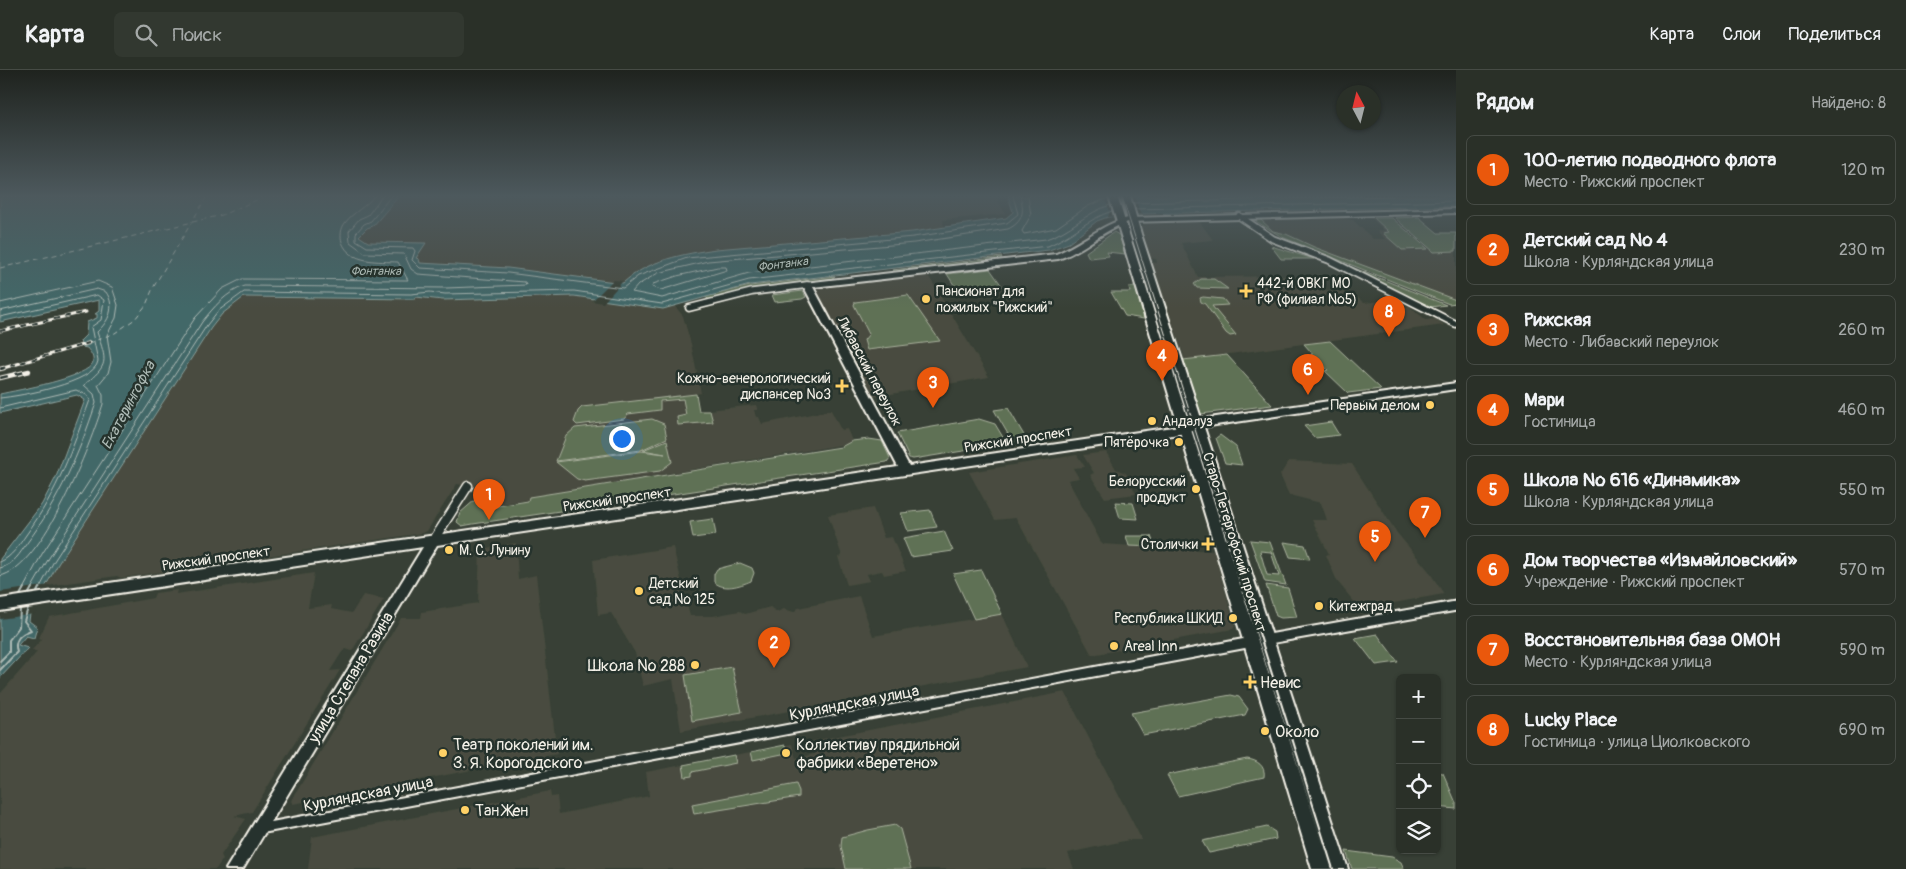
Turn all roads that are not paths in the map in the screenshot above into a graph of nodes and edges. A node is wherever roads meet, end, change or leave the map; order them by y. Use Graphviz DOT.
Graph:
graph roads {
  1 [pos="1098,233"];
  2 [pos="1130,233"];
  3 [pos="1265,233"];
  4 [pos="807,285"];
  5 [pos="689,308"];
  6 [pos="1456,324"];
  7 [pos="1456,386"];
  8 [pos="1456,393"];
  9 [pos="1194,427"];
  10 [pos="906,471"];
  11 [pos="468,486"];
  12 [pos="433,541"];
  13 [pos="0,605"];
  14 [pos="1456,606"];
  15 [pos="1258,641"];
  16 [pos="259,829"];
  17 [pos="234,869"];
  18 [pos="1321,869"];
  19 [pos="1339,869"];
  1 -- 4 [label="street"];
  2 -- 9 [label="main road, Старо-Петергофский проспект"];
  3 -- 6 [label="street"];
  4 -- 5 [label="street"];
  4 -- 10 [label="street, Либавский переулок"];
  7 -- 9 [label="street, Рижский проспект"];
  8 -- 9 [label="street, Рижский проспект"];
  9 -- 10 [label="street, Рижский проспект"];
  9 -- 15 [label="main road, Старо-Петергофский проспект"];
  10 -- 12 [label="street, Рижский проспект"];
  11 -- 12 [label="street, улица Степана Разина"];
  12 -- 13 [label="street, Рижский проспект"];
  12 -- 16 [label="street, улица Степана Разина"];
  14 -- 15 [label="street, Курляндская улица"];
  15 -- 16 [label="street, Курляндская улица"];
  15 -- 18 [label="main road, Старо-Петергофский проспект"];
  15 -- 19 [label="main road, Старо-Петергофский проспект"];
  16 -- 17 [label="street, улица Степана Разина"];
}
